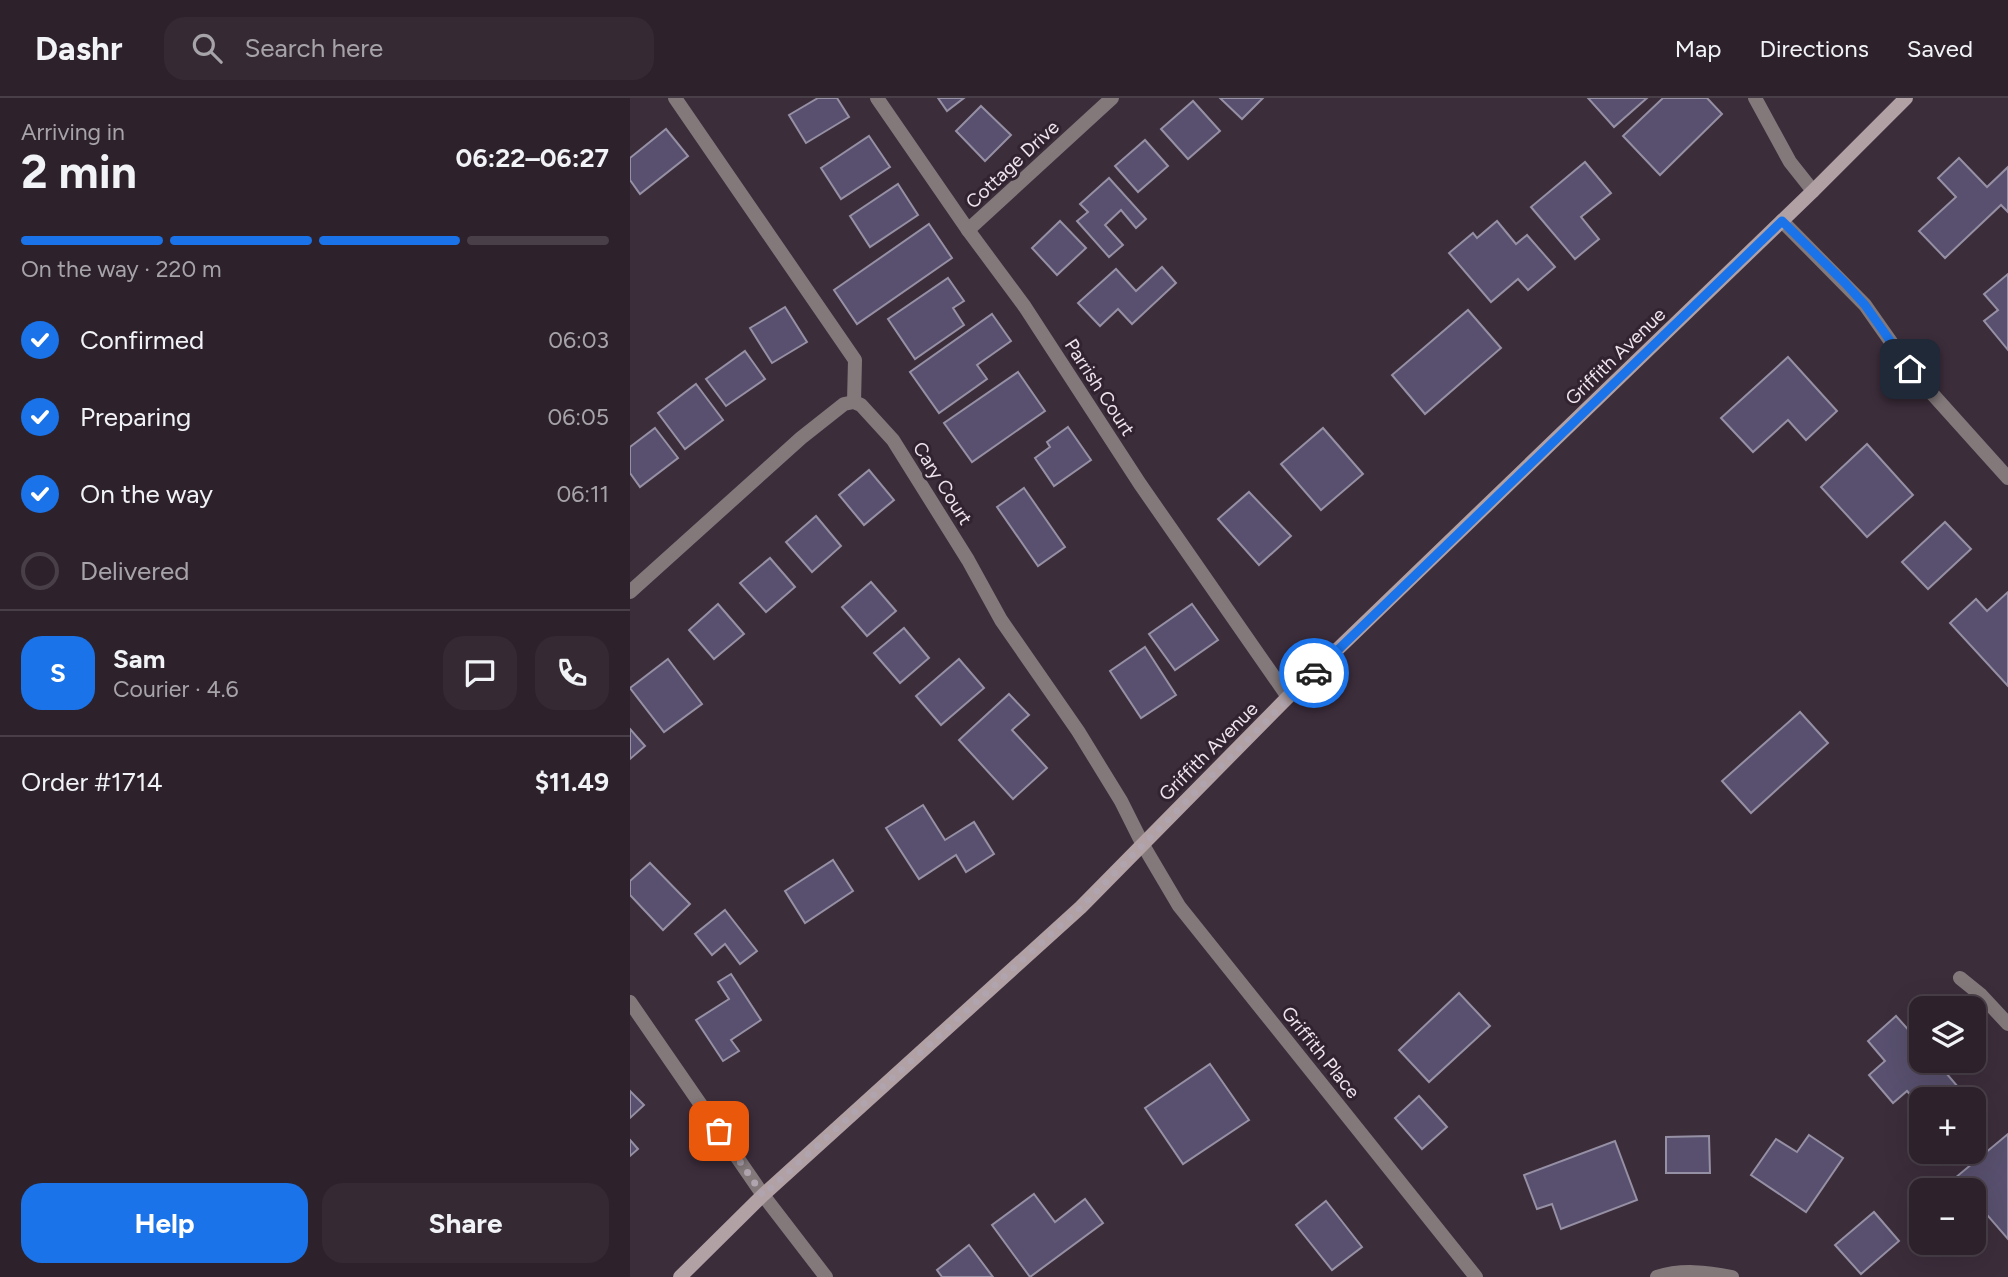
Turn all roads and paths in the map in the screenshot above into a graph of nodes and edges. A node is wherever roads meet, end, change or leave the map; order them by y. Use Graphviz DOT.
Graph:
graph roads {
  1 [pos="675,98"];
  2 [pos="877,98"];
  3 [pos="1112,98"];
  4 [pos="1755,98"];
  5 [pos="1906,98"];
  6 [pos="1814,191"];
  7 [pos="1782,221"];
  8 [pos="968,230"];
  9 [pos="854,402"];
  10 [pos="2008,478"];
  11 [pos="630,592"];
  12 [pos="1288,698"];
  13 [pos="1143,845"];
  14 [pos="1960,978"];
  15 [pos="630,1002"];
  16 [pos="2008,1024"];
  17 [pos="763,1195"];
  18 [pos="680,1277"];
  19 [pos="826,1277"];
  20 [pos="1476,1277"];
  21 [pos="1657,1277"];
  22 [pos="1732,1277"];
  1 -- 9 [label="street"];
  2 -- 8 [label="street, Parrish Court"];
  3 -- 8 [label="street, Cottage Drive"];
  4 -- 6 [label="street"];
  5 -- 6 [label="street, Griffith Avenue"];
  6 -- 7 [label="street, Griffith Avenue"];
  7 -- 10 [label="street"];
  7 -- 12 [label="street, Griffith Avenue"];
  8 -- 12 [label="street, Parrish Court"];
  9 -- 11 [label="street"];
  9 -- 13 [label="street, Cary Court"];
  12 -- 13 [label="street, Griffith Avenue"];
  13 -- 17 [label="street, Griffith Avenue"];
  13 -- 20 [label="street, Griffith Place"];
  14 -- 16 [label="street"];
  15 -- 17 [label="street"];
  17 -- 18 [label="street, Griffith Avenue"];
  17 -- 19 [label="street"];
  21 -- 22 [label="street"];
}
